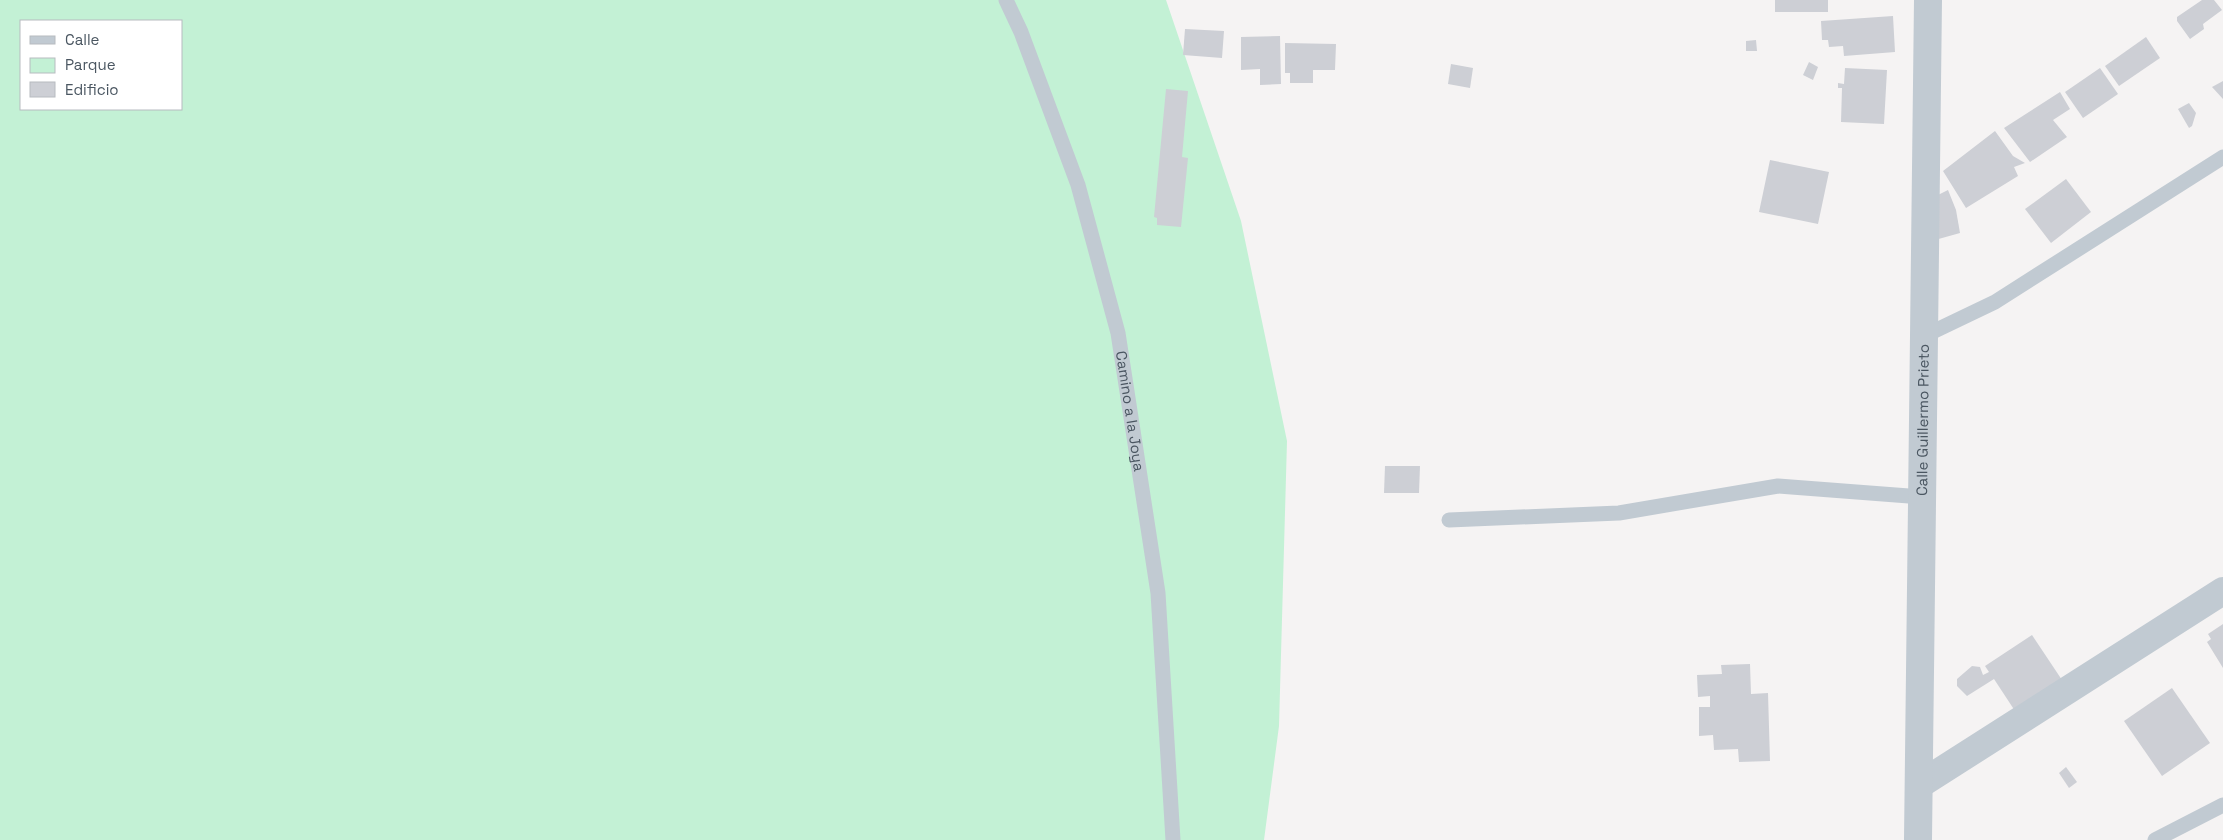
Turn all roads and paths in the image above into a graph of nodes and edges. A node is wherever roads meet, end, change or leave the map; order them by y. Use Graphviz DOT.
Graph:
graph roads {
  1 [pos="1006,0"];
  2 [pos="1928,0"];
  3 [pos="2223,157"];
  4 [pos="1924,336"];
  5 [pos="1922,497"];
  6 [pos="1449,520"];
  7 [pos="2223,591"];
  8 [pos="1919,785"];
  9 [pos="2223,805"];
  10 [pos="1172,840"];
  11 [pos="1918,840"];
  12 [pos="2156,840"];
  1 -- 10 [label="lane, Camino a la Joya"];
  2 -- 4 [label="street, Calle Guillermo Prieto"];
  3 -- 4 [label="lane"];
  4 -- 5 [label="street, Calle Guillermo Prieto"];
  5 -- 6 [label="lane"];
  5 -- 8 [label="street, Calle Guillermo Prieto"];
  7 -- 8 [label="street"];
  8 -- 11 [label="street, Calle Guillermo Prieto"];
  9 -- 12 [label="lane"];
}
